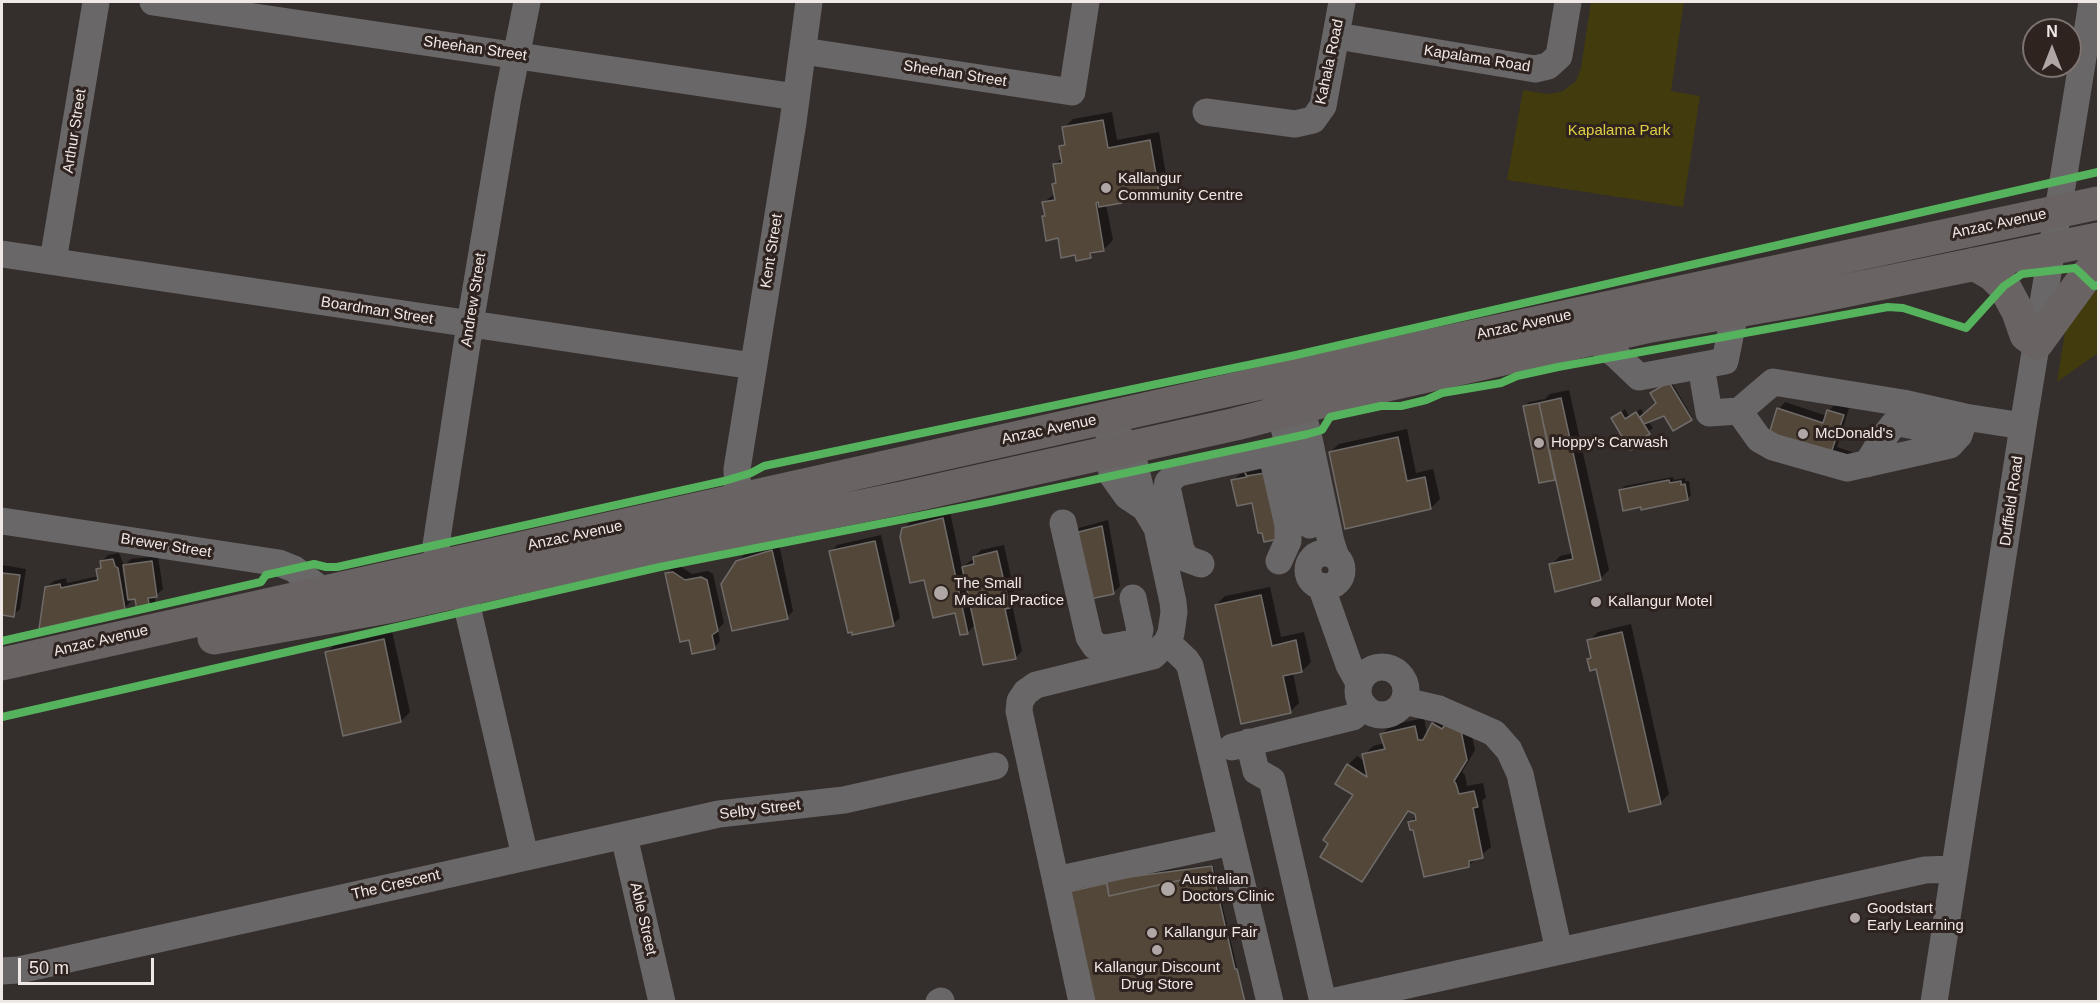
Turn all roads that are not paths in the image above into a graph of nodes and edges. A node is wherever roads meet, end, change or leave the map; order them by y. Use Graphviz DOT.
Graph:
graph roads {
  1 [pos="96,2"];
  2 [pos="153,2"];
  3 [pos="527,2"];
  4 [pos="810,2"];
  5 [pos="1086,2"];
  6 [pos="1342,2"];
  7 [pos="1568,2"];
  8 [pos="2092,2"];
  9 [pos="255,9"];
  10 [pos="1337,36"];
  11 [pos="803,51"];
  12 [pos="517,56"];
  13 [pos="796,97"];
  14 [pos="1206,112"];
  15 [pos="2098,203"];
  16 [pos="2059,211"];
  17 [pos="2098,239"];
  18 [pos="2052,248"];
  19 [pos="2,254"];
  20 [pos="53,261"];
  21 [pos="2098,263"];
  22 [pos="1974,264"];
  23 [pos="1735,312"];
  24 [pos="470,324"];
  25 [pos="1593,339"];
  26 [pos="2037,343"];
  27 [pos="1713,363"];
  28 [pos="753,366"];
  29 [pos="1282,379"];
  30 [pos="1291,411"];
  31 [pos="1739,411"];
  32 [pos="1108,417"];
  33 [pos="1962,426"];
  34 [pos="2023,426"];
  35 [pos="1118,450"];
  36 [pos="738,500"];
  37 [pos="2,521"];
  38 [pos="1063,523"];
  39 [pos="1279,561"];
  40 [pos="1201,564"];
  41 [pos="440,566"];
  42 [pos="323,591"];
  43 [pos="462,592"];
  44 [pos="1134,598"];
  45 [pos="1167,642"];
  46 [pos="2,664"];
  47 [pos="2,685"];
  48 [pos="1368,686"];
  49 [pos="1404,701"];
  50 [pos="1249,742"];
  51 [pos="1211,752"];
  52 [pos="995,766"];
  53 [pos="624,836"];
  54 [pos="1231,842"];
  55 [pos="525,856"];
  56 [pos="1954,869"];
  57 [pos="1056,880"];
  58 [pos="1559,951"];
  59 [pos="2,971"];
  60 [pos="662,1002"];
  61 [pos="1082,1002"];
  62 [pos="1270,1002"];
  63 [pos="1323,1002"];
  64 [pos="1331,1002"];
  65 [pos="1934,1002"];
  1 -- 20 [label="street, Arthur Street"];
  2 -- 9 [label="street, Sheehan Street"];
  3 -- 12 [label="street, Andrew Street"];
  4 -- 11 [label="street, Kent Street"];
  5 -- 11 [label="street, Sheehan Street"];
  6 -- 10 [label="street, Kahala Road"];
  7 -- 10 [label="street, Kapalama Road"];
  8 -- 16 [label="street, Duffield Road"];
  9 -- 12 [label="street, Sheehan Street"];
  10 -- 14 [label="street, Kahala Road"];
  11 -- 13 [label="street, Kent Street"];
  12 -- 13 [label="street, Sheehan Street"];
  12 -- 24 [label="street, Andrew Street"];
  13 -- 28 [label="street, Kent Street"];
  15 -- 16 [label="highway, Anzac Avenue"];
  16 -- 18 [label="street, Duffield Road"];
  16 -- 29 [label="highway, Anzac Avenue"];
  17 -- 18 [label="highway, Anzac Avenue"];
  18 -- 22 [label="highway, Anzac Avenue"];
  18 -- 26 [label="street, Duffield Road"];
  19 -- 20 [label="street, Boardman Street"];
  20 -- 24 [label="street, Boardman Street"];
  21 -- 26 [label="highway"];
  22 -- 23 [label="highway, Anzac Avenue"];
  22 -- 26 [label="highway"];
  23 -- 25 [label="highway, Anzac Avenue"];
  23 -- 27 [label="street"];
  24 -- 28 [label="street, Boardman Street"];
  24 -- 41 [label="street, Andrew Street"];
  25 -- 27 [label="street"];
  25 -- 30 [label="highway, Anzac Avenue"];
  26 -- 34 [label="street, Duffield Road"];
  27 -- 31 [label="street"];
  28 -- 36 [label="street, Kent Street"];
  29 -- 30 [label="street"];
  29 -- 32 [label="highway, Anzac Avenue"];
  30 -- 35 [label="highway, Anzac Avenue"];
  30 -- 48 [label="street"];
  31 -- 33 [label="street"];
  31 -- 33 [label="street"];
  32 -- 35 [label="street"];
  32 -- 36 [label="highway, Anzac Avenue"];
  33 -- 34 [label="street"];
  34 -- 56 [label="street, Duffield Road"];
  35 -- 43 [label="highway, Anzac Avenue"];
  35 -- 45 [label="street"];
  36 -- 41 [label="highway, Anzac Avenue"];
  37 -- 42 [label="street, Brewer Street"];
  38 -- 44 [label="street"];
  39 -- 40 [label="street"];
  41 -- 42 [label="highway, Anzac Avenue"];
  41 -- 43 [label="street"];
  42 -- 46 [label="highway, Anzac Avenue"];
  43 -- 47 [label="highway, Anzac Avenue"];
  43 -- 55 [label="street"];
  45 -- 51 [label="street"];
  45 -- 57 [label="street"];
  48 -- 49 [label="street"];
  48 -- 49 [label="street"];
  48 -- 50 [label="street"];
  49 -- 58 [label="street"];
  50 -- 51 [label="street"];
  50 -- 63 [label="street"];
  51 -- 54 [label="street"];
  52 -- 53 [label="street, Selby Street"];
  53 -- 55 [label="street, Selby Street"];
  53 -- 60 [label="street, Able Street"];
  54 -- 57 [label="street"];
  54 -- 62 [label="street"];
  55 -- 59 [label="street, The Crescent"];
  56 -- 58 [label="street"];
  56 -- 65 [label="street, Duffield Road"];
  57 -- 61 [label="street"];
  58 -- 64 [label="street"];
}
